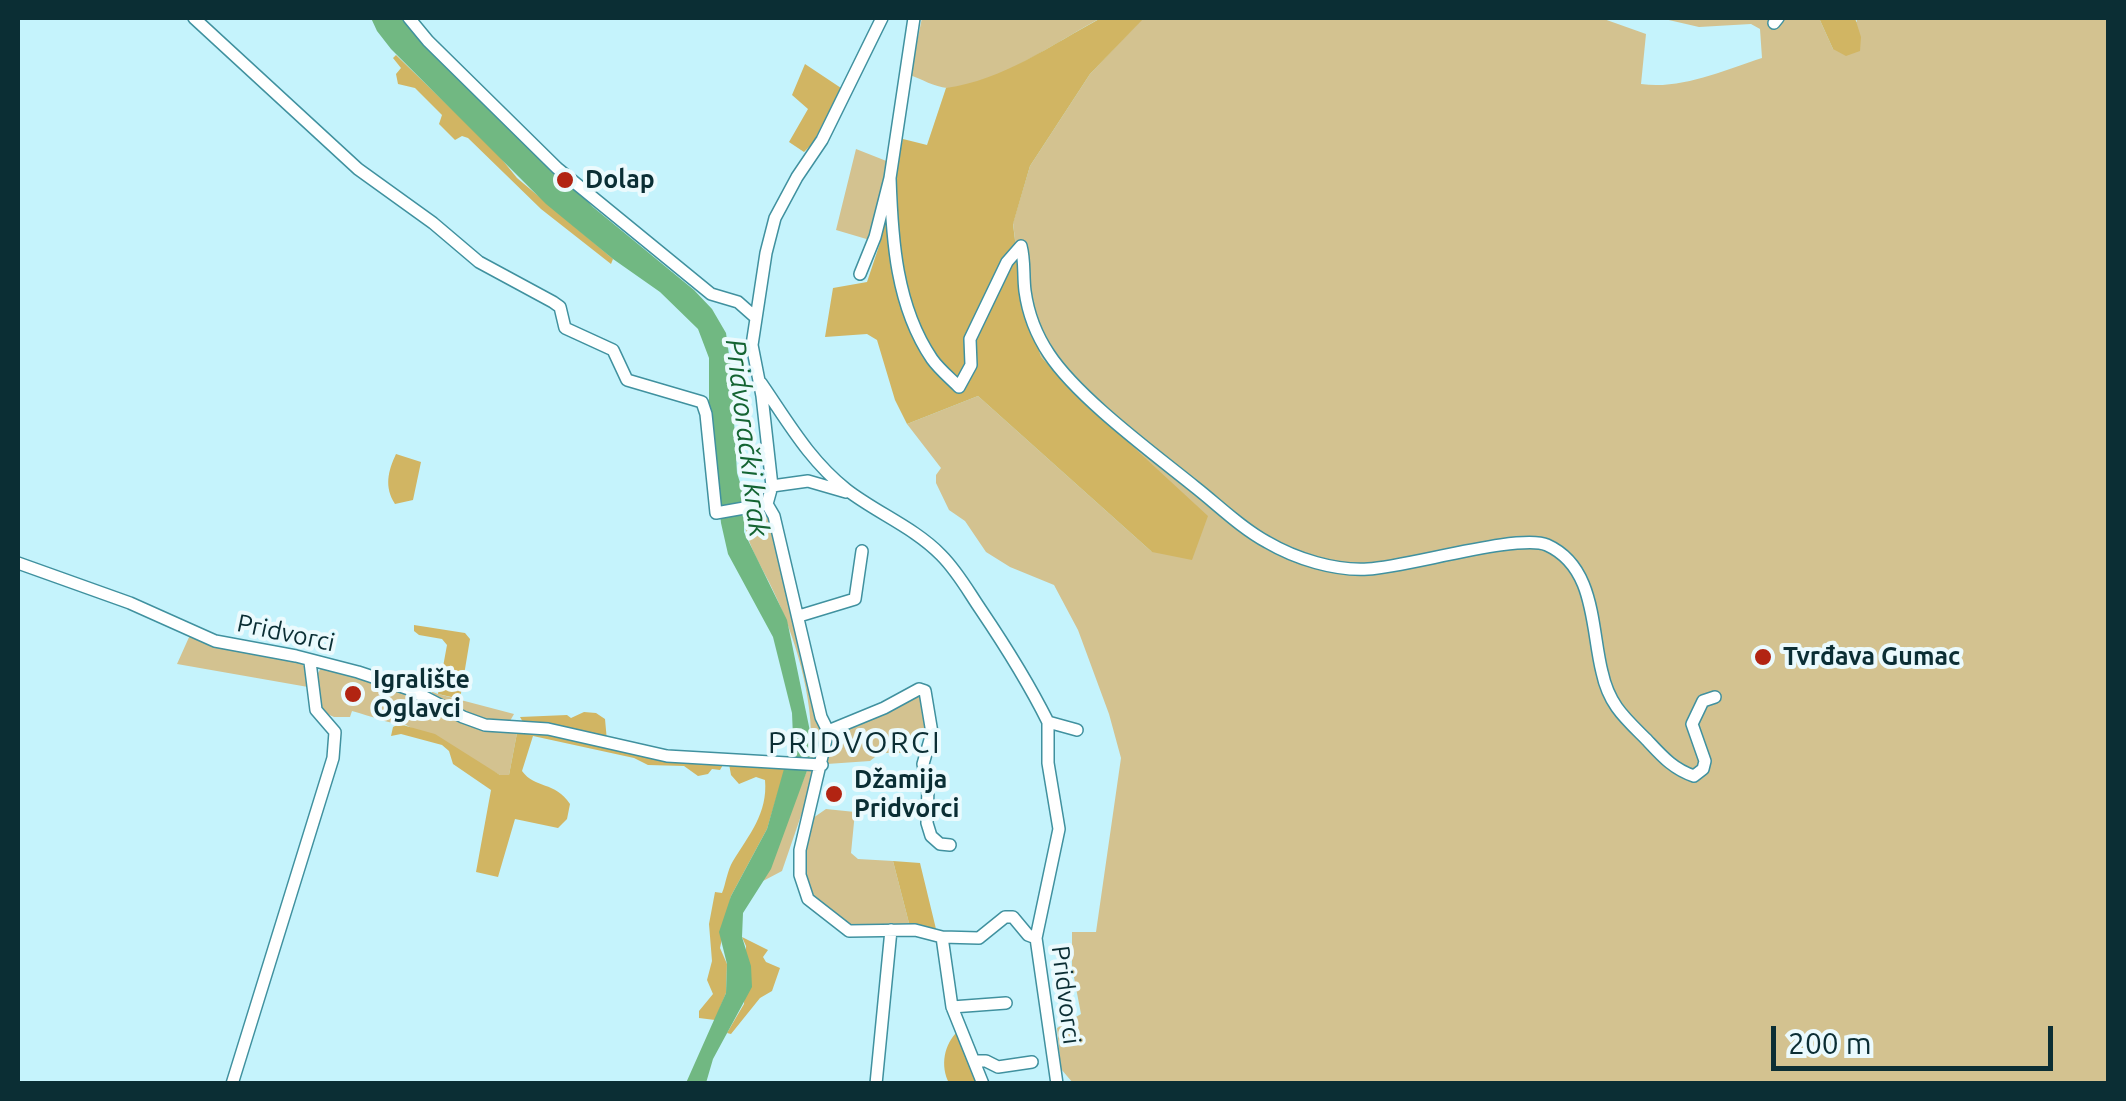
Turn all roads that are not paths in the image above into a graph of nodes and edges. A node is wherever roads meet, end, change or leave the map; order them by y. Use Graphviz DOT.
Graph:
graph roads {
  1 [pos="194,18"];
  2 [pos="410,18"];
  3 [pos="882,18"];
  4 [pos="914,18"];
  5 [pos="890,178"];
  6 [pos="860,274"];
  7 [pos="755,317"];
  8 [pos="758,380"];
  9 [pos="772,486"];
  10 [pos="850,493"];
  11 [pos="767,504"];
  12 [pos="862,551"];
  13 [pos="18,562"];
  14 [pos="798,616"];
  15 [pos="310,662"];
  16 [pos="1714,697"];
  17 [pos="1048,722"];
  18 [pos="1077,730"];
  19 [pos="828,731"];
  20 [pos="815,765"];
  21 [pos="950,845"];
  22 [pos="892,930"];
  23 [pos="942,937"];
  24 [pos="1036,938"];
  25 [pos="1006,1003"];
  26 [pos="952,1008"];
  27 [pos="975,1062"];
  28 [pos="1032,1062"];
  29 [pos="232,1084"];
  30 [pos="876,1084"];
  31 [pos="984,1084"];
  32 [pos="1057,1084"];
  1 -- 11 [label="street"];
  2 -- 7 [label="street"];
  3 -- 7 [label="street"];
  4 -- 5 [label="street"];
  5 -- 6 [label="street"];
  5 -- 16 [label="street"];
  7 -- 8 [label="street"];
  8 -- 9 [label="street"];
  8 -- 10 [label="street"];
  9 -- 10 [label="street"];
  9 -- 11 [label="street"];
  10 -- 17 [label="street"];
  11 -- 14 [label="street"];
  12 -- 14 [label="street"];
  13 -- 15 [label="street, Pridvorci"];
  14 -- 19 [label="street"];
  15 -- 20 [label="street, Pridvorci"];
  15 -- 29 [label="street"];
  17 -- 18 [label="street"];
  17 -- 24 [label="street, Pridvorci"];
  19 -- 20 [label="street"];
  19 -- 21 [label="street"];
  20 -- 22 [label="street"];
  22 -- 23 [label="street"];
  22 -- 30 [label="street"];
  23 -- 24 [label="street"];
  23 -- 26 [label="street"];
  24 -- 32 [label="street, Pridvorci"];
  25 -- 26 [label="street"];
  26 -- 27 [label="street"];
  27 -- 28 [label="street"];
  27 -- 31 [label="street"];
}
